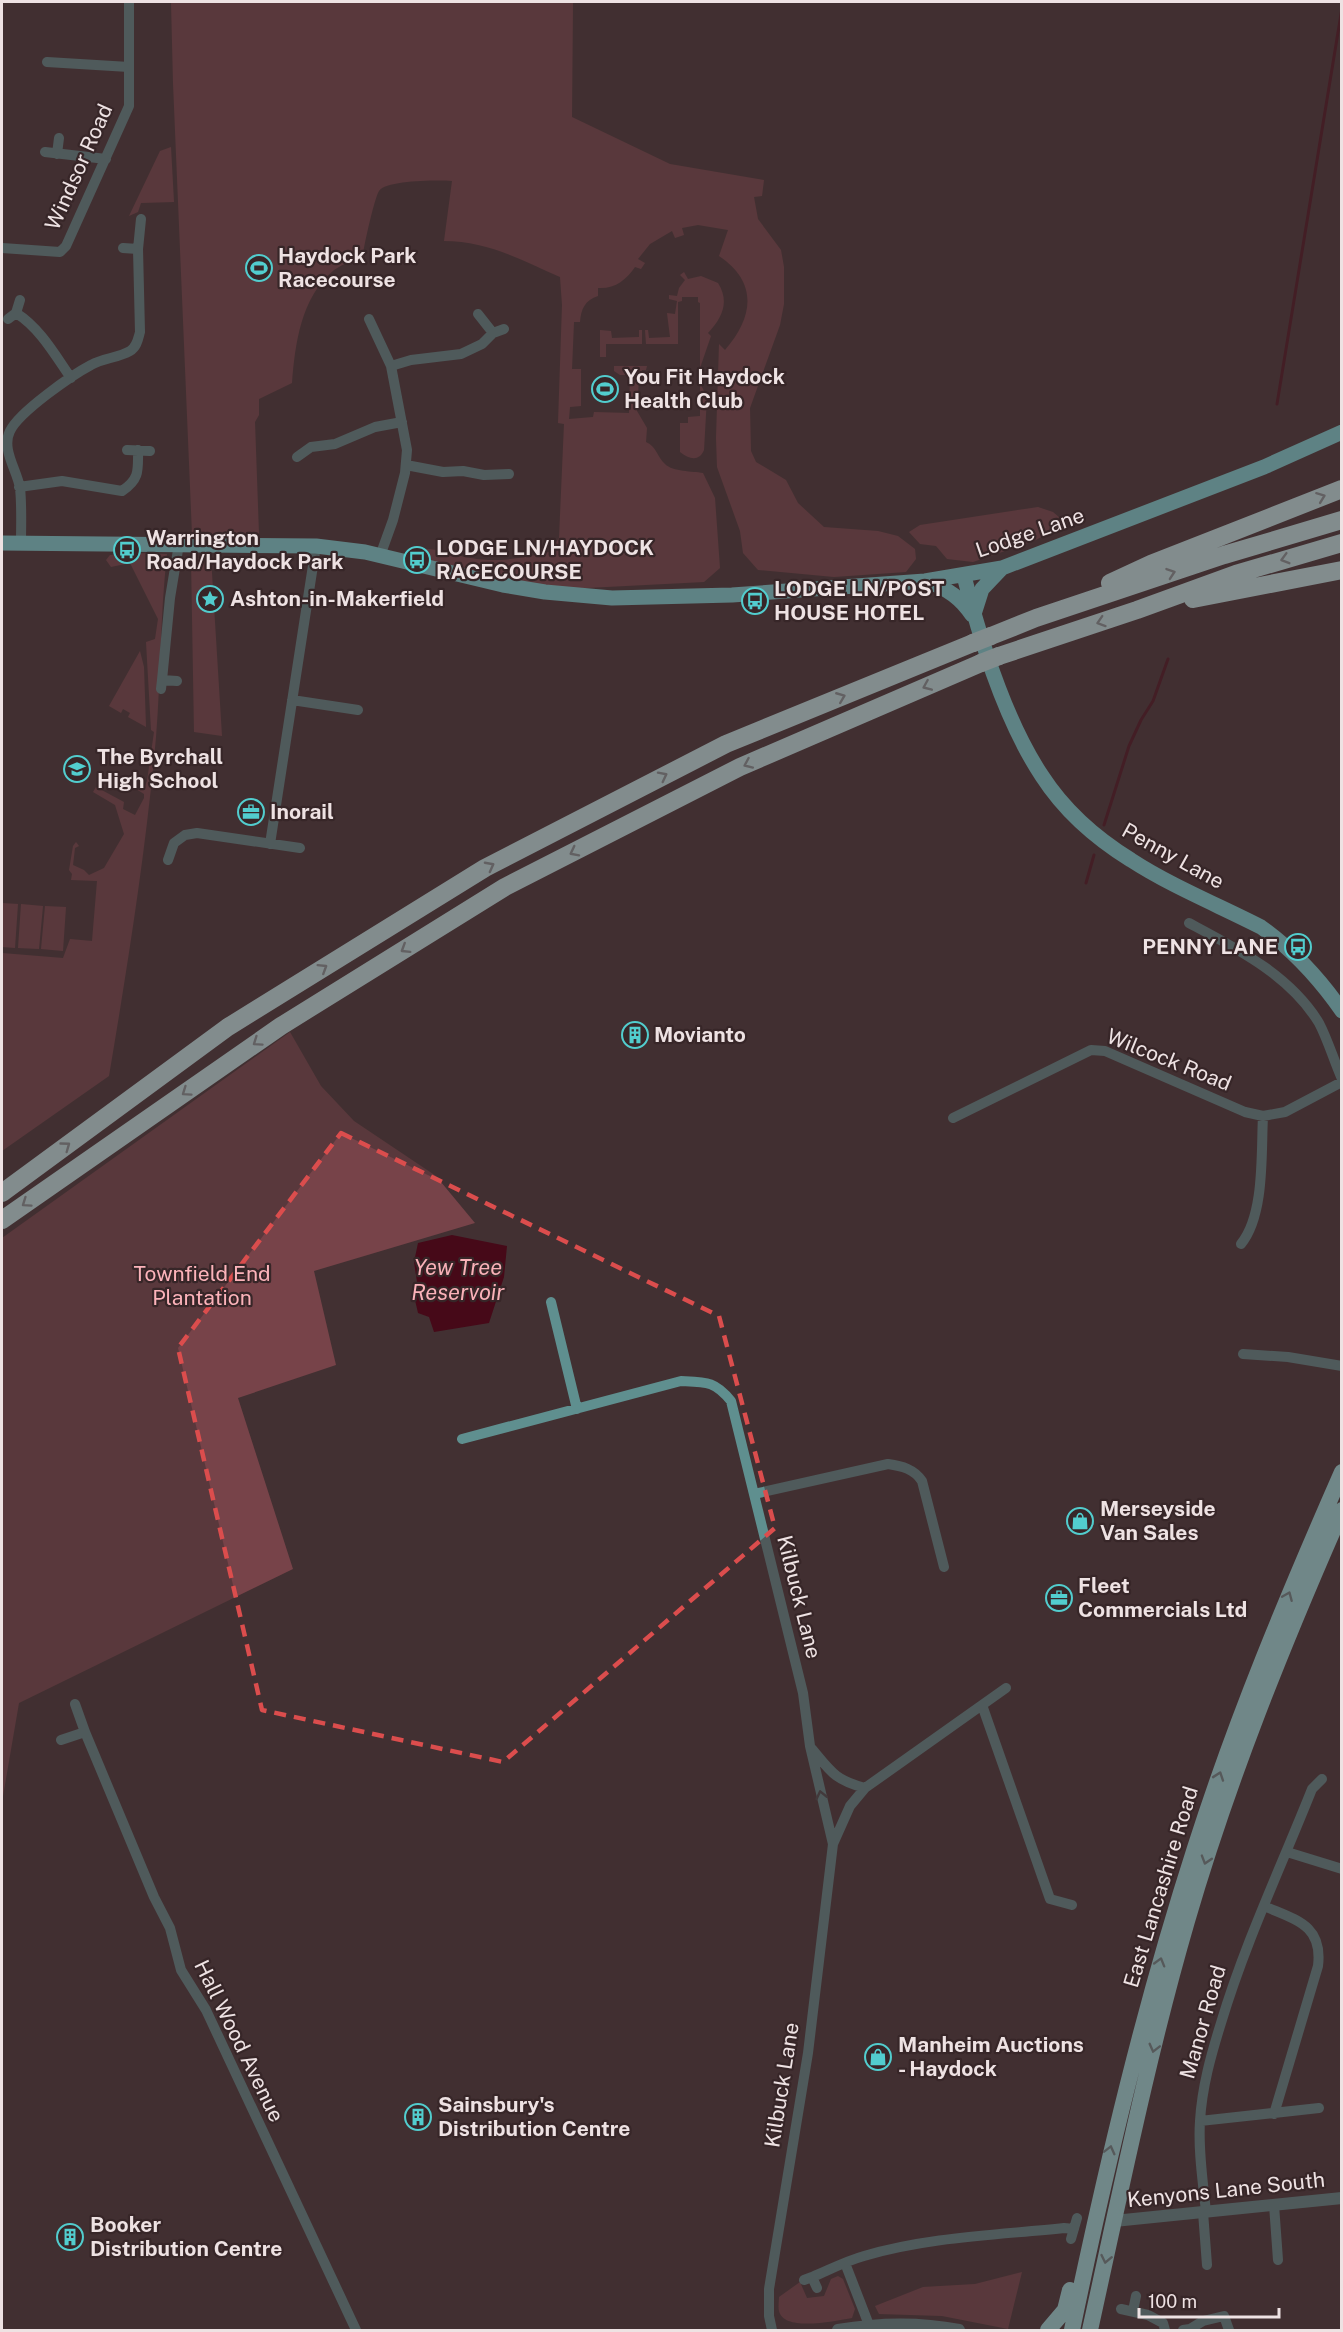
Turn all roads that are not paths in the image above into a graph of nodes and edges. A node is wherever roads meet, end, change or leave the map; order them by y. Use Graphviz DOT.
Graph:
graph roads {
  1 [pos="129,2"];
  2 [pos="47,62"];
  3 [pos="61,63"];
  4 [pos="129,67"];
  5 [pos="60,76"];
  6 [pos="59,138"];
  7 [pos="45,152"];
  8 [pos="57,153"];
  9 [pos="106,159"];
  10 [pos="141,219"];
  11 [pos="2,248"];
  12 [pos="123,248"];
  13 [pos="138,249"];
  14 [pos="20,300"];
  15 [pos="478,314"];
  16 [pos="369,319"];
  17 [pos="391,366"];
  18 [pos="71,378"];
  19 [pos="402,422"];
  20 [pos="1341,432"];
  21 [pos="138,450"];
  22 [pos="297,457"];
  23 [pos="406,465"];
  24 [pos="509,474"];
  25 [pos="20,487"];
  26 [pos="1341,489"];
  27 [pos="1341,520"];
  28 [pos="2,543"];
  29 [pos="21,543"];
  30 [pos="1341,543"];
  31 [pos="179,544"];
  32 [pos="316,546"];
  33 [pos="380,556"];
  34 [pos="1002,568"];
  35 [pos="1341,570"];
  36 [pos="964,576"];
  37 [pos="925,581"];
  38 [pos="1137,610"];
  39 [pos="1036,618"];
  40 [pos="975,620"];
  41 [pos="177,681"];
  42 [pos="292,700"];
  43 [pos="358,710"];
  44 [pos="270,844"];
  45 [pos="300,848"];
  46 [pos="168,860"];
  47 [pos="1189,923"];
  48 [pos="1341,1011"];
  49 [pos="1341,1081"];
  50 [pos="1263,1116"];
  51 [pos="953,1118"];
  52 [pos="2,1193"];
  53 [pos="2,1220"];
  54 [pos="1242,1244"];
  55 [pos="551,1302"];
  56 [pos="1243,1354"];
  57 [pos="1341,1366"];
  58 [pos="577,1409"];
  59 [pos="462,1439"];
  60 [pos="1341,1472"];
  61 [pos="754,1494"];
  62 [pos="1341,1510"];
  63 [pos="944,1567"];
  64 [pos="1271,1658"];
  65 [pos="1006,1688"];
  66 [pos="75,1704"];
  67 [pos="982,1705"];
  68 [pos="85,1732"];
  69 [pos="61,1740"];
  70 [pos="810,1746"];
  71 [pos="1322,1779"];
  72 [pos="865,1788"];
  73 [pos="832,1844"];
  74 [pos="1287,1852"];
  75 [pos="1341,1869"];
  76 [pos="1072,1905"];
  77 [pos="1264,1906"];
  78 [pos="1319,2108"];
  79 [pos="1274,2114"];
  80 [pos="1200,2121"];
  81 [pos="1103,2181"];
  82 [pos="1341,2198"];
  83 [pos="1274,2205"];
  84 [pos="1204,2212"];
  85 [pos="1114,2221"];
  86 [pos="1074,2229"];
  87 [pos="1278,2260"];
  88 [pos="845,2263"];
  89 [pos="1207,2265"];
  90 [pos="817,2288"];
  91 [pos="1136,2296"];
  92 [pos="1121,2309"];
  93 [pos="1133,2311"];
  94 [pos="869,2325"];
  95 [pos="955,2330"];
  96 [pos="356,2331"];
  97 [pos="772,2331"];
  98 [pos="838,2331"];
  99 [pos="1048,2331"];
  100 [pos="1072,2331"];
  101 [pos="1090,2331"];
  102 [pos="1165,2331"];
  103 [pos="1183,2331"];
  104 [pos="1229,2331"];
  1 -- 4 [label="street, Windsor Road"];
  2 -- 3 [label="street"];
  3 -- 4 [label="street"];
  3 -- 5 [label="street"];
  4 -- 9 [label="street, Windsor Road"];
  6 -- 8 [label="street"];
  7 -- 8 [label="street"];
  8 -- 9 [label="street"];
  9 -- 11 [label="street, Windsor Road"];
  10 -- 13 [label="street"];
  12 -- 13 [label="street"];
  13 -- 18 [label="street"];
  14 -- 18 [label="street"];
  15 -- 17 [label="street"];
  16 -- 17 [label="street"];
  17 -- 19 [label="street"];
  18 -- 25 [label="street"];
  19 -- 22 [label="street"];
  19 -- 23 [label="street"];
  20 -- 34 [label="main road, Lodge Lane"];
  21 -- 25 [label="street"];
  23 -- 24 [label="street"];
  23 -- 33 [label="street"];
  25 -- 29 [label="street"];
  39 -- 26 [label="highway, one-way"];
  39 -- 27 [label="highway, one-way"];
  28 -- 29 [label="main road, Lodge Lane"];
  29 -- 31 [label="main road, Lodge Lane"];
  30 -- 38 [label="highway, one-way"];
  31 -- 32 [label="main road, Lodge Lane"];
  31 -- 41 [label="street"];
  32 -- 33 [label="main road, Lodge Lane"];
  32 -- 42 [label="street"];
  33 -- 37 [label="main road, Lodge Lane"];
  34 -- 36 [label="main road, Lodge Lane"];
  34 -- 40 [label="main road"];
  35 -- 38 [label="highway"];
  36 -- 37 [label="main road, Lodge Lane"];
  36 -- 40 [label="main road, Penny Lane"];
  37 -- 40 [label="main road"];
  38 -- 53 [label="highway, one-way, bridge"];
  52 -- 39 [label="highway, one-way, bridge"];
  40 -- 48 [label="main road, Penny Lane"];
  42 -- 43 [label="street"];
  42 -- 44 [label="street"];
  44 -- 45 [label="street"];
  44 -- 46 [label="street"];
  47 -- 49 [label="street"];
  49 -- 50 [label="street"];
  50 -- 51 [label="street, Wilcock Road"];
  50 -- 54 [label="street"];
  55 -- 58 [label="street"];
  56 -- 57 [label="street"];
  58 -- 59 [label="street, Kilbuck Lane"];
  58 -- 61 [label="street, Kilbuck Lane"];
  64 -- 60 [label="highway, East Lancashire Road, one-way"];
  61 -- 63 [label="street"];
  61 -- 70 [label="street, Kilbuck Lane"];
  62 -- 64 [label="highway, East Lancashire Road"];
  81 -- 64 [label="highway, East Lancashire Road, one-way"];
  64 -- 85 [label="highway, East Lancashire Road, one-way"];
  65 -- 67 [label="street, Kilbuck Lane"];
  66 -- 68 [label="street, Hall Wood Avenue"];
  67 -- 72 [label="street, Kilbuck Lane"];
  67 -- 76 [label="street"];
  68 -- 69 [label="street"];
  68 -- 96 [label="street, Hall Wood Avenue"];
  70 -- 72 [label="street"];
  73 -- 70 [label="street, Kilbuck Lane, one-way"];
  71 -- 74 [label="street, Manor Road"];
  72 -- 73 [label="street, Kilbuck Lane"];
  73 -- 97 [label="street, Kilbuck Lane"];
  74 -- 75 [label="street"];
  74 -- 77 [label="street, Manor Road"];
  77 -- 79 [label="street"];
  77 -- 80 [label="street, Manor Road"];
  78 -- 79 [label="street"];
  79 -- 80 [label="street"];
  80 -- 84 [label="street, Manor Road"];
  81 -- 99 [label="highway"];
  81 -- 100 [label="highway, East Lancashire Road"];
  82 -- 83 [label="street, Kenyons Lane South"];
  83 -- 84 [label="street, Kenyons Lane South"];
  83 -- 87 [label="street"];
  84 -- 85 [label="street, Kenyons Lane South"];
  84 -- 89 [label="street, Manor Road"];
  85 -- 101 [label="highway, East Lancashire Road, one-way"];
  86 -- 88 [label="street"];
  88 -- 90 [label="street"];
  88 -- 94 [label="street"];
  91 -- 93 [label="street"];
  92 -- 93 [label="street"];
  93 -- 102 [label="street"];
  94 -- 95 [label="street"];
  94 -- 98 [label="street"];
  103 -- 104 [label="street"];
}
